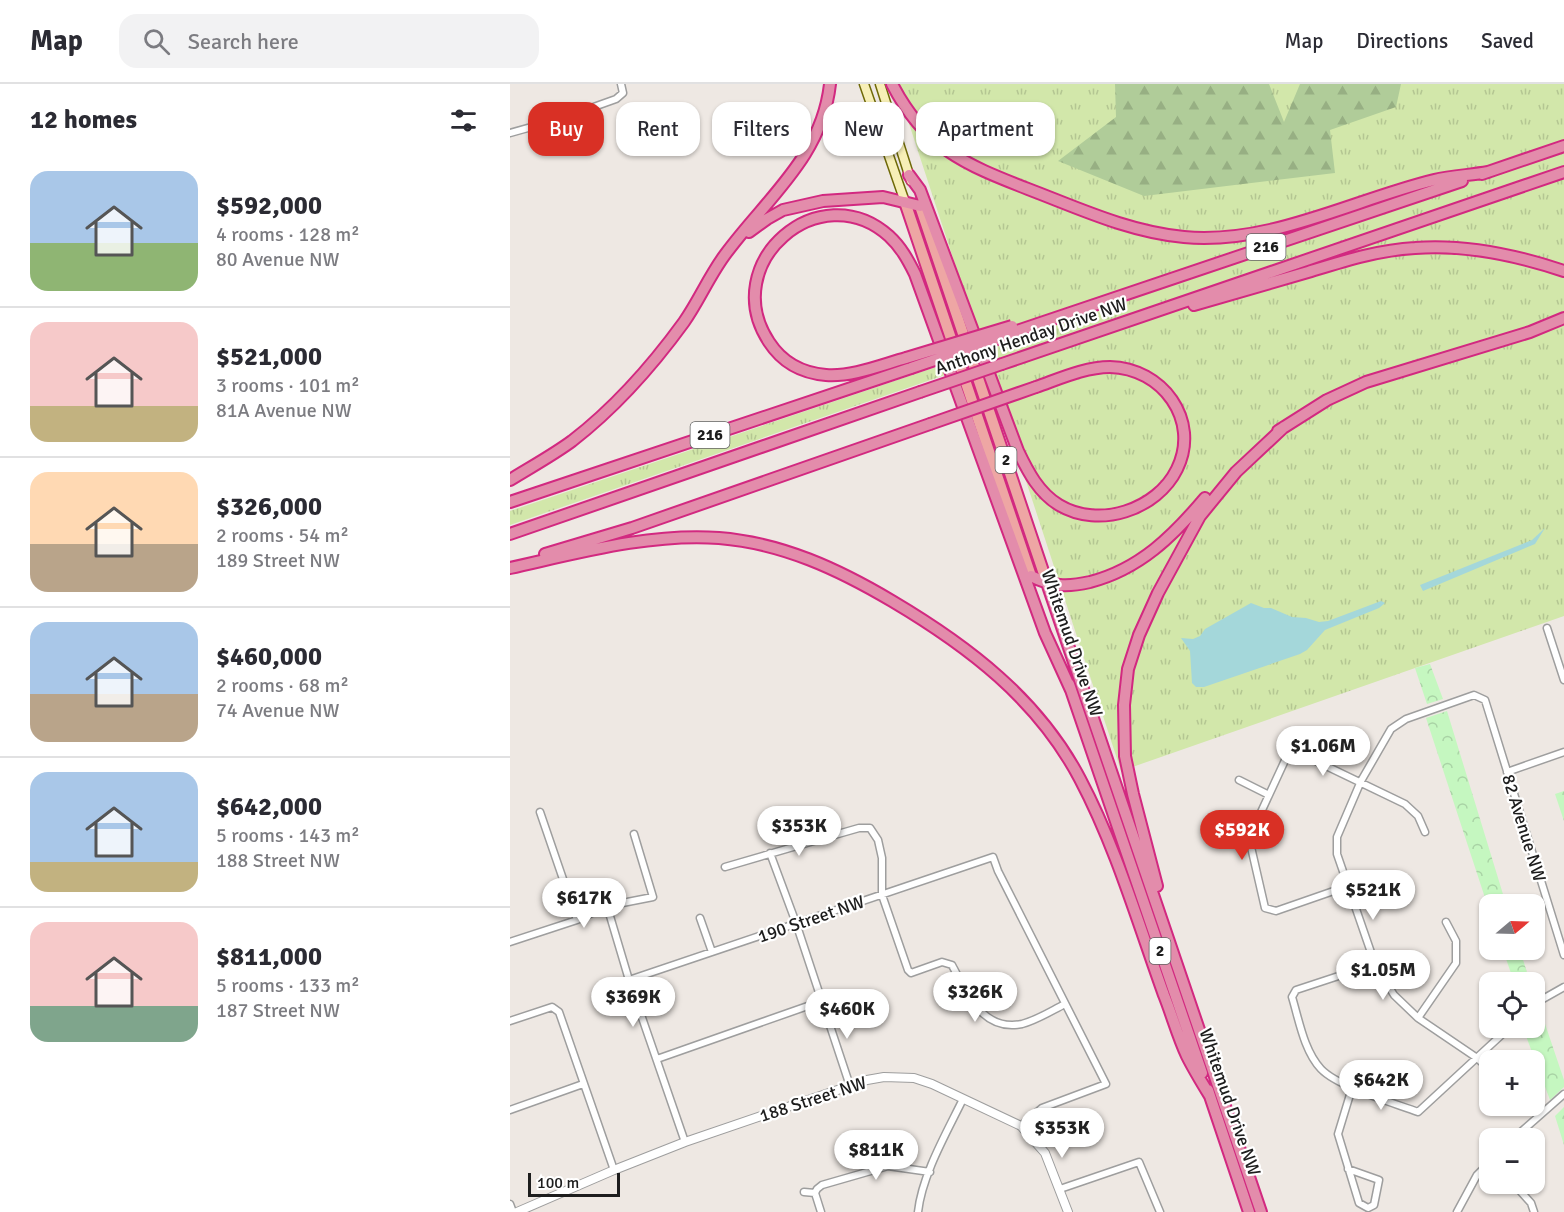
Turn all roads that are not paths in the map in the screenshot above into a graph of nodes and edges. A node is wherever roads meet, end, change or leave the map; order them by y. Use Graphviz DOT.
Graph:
graph roads {
  1 [pos="621,84"];
  2 [pos="830,84"];
  3 [pos="864,84"];
  4 [pos="880,84"];
  5 [pos="892,84"];
  6 [pos="510,133"];
  7 [pos="1564,146"];
  8 [pos="1488,172"];
  9 [pos="1564,172"];
  10 [pos="909,175"];
  11 [pos="905,202"];
  12 [pos="920,206"];
  13 [pos="726,252"];
  14 [pos="1564,271"];
  15 [pos="1161,309"];
  16 [pos="1564,318"];
  17 [pos="909,363"];
  18 [pos="1284,427"];
  19 [pos="510,480"];
  20 [pos="510,502"];
  21 [pos="510,534"];
  22 [pos="510,566"];
  23 [pos="1031,576"];
  24 [pos="1047,583"];
  25 [pos="1547,628"];
  26 [pos="1562,666"];
  27 [pos="1564,680"];
  28 [pos="1071,690"];
  29 [pos="1564,752"];
  30 [pos="1507,772"];
  31 [pos="1239,780"];
  32 [pos="1361,781"];
  33 [pos="1269,795"];
  34 [pos="540,812"];
  35 [pos="1425,832"];
  36 [pos="634,834"];
  37 [pos="770,853"];
  38 [pos="724,867"];
  39 [pos="1348,886"];
  40 [pos="882,895"];
  41 [pos="606,906"];
  42 [pos="700,918"];
  43 [pos="577,920"];
  44 [pos="1446,922"];
  45 [pos="796,923"];
  46 [pos="510,942"];
  47 [pos="712,952"];
  48 [pos="1564,955"];
  49 [pos="1375,964"];
  50 [pos="628,980"];
  51 [pos="1564,987"];
  52 [pos="1186,994"];
  53 [pos="1545,998"];
  54 [pos="822,1001"];
  55 [pos="1065,1004"];
  56 [pos="1418,1018"];
  57 [pos="510,1022"];
  58 [pos="1498,1038"];
  59 [pos="1477,1058"];
  60 [pos="657,1059"];
  61 [pos="583,1084"];
  62 [pos="850,1086"];
  63 [pos="1352,1088"];
  64 [pos="1564,1094"];
  65 [pos="1210,1095"];
  66 [pos="963,1099"];
  67 [pos="510,1110"];
  68 [pos="1545,1110"];
  69 [pos="1538,1116"];
  70 [pos="1021,1126"];
  71 [pos="1525,1128"];
  72 [pos="685,1142"];
  73 [pos="1348,1169"];
  74 [pos="614,1170"];
  75 [pos="930,1172"];
  76 [pos="1479,1173"];
  77 [pos="1060,1189"];
  78 [pos="804,1192"];
  79 [pos="815,1193"];
  80 [pos="1523,1194"];
  81 [pos="510,1204"];
  82 [pos="515,1212"];
  83 [pos="821,1212"];
  84 [pos="918,1212"];
  85 [pos="1068,1212"];
  86 [pos="1160,1212"];
  87 [pos="1250,1212"];
  88 [pos="1261,1212"];
  89 [pos="1457,1212"];
  90 [pos="1534,1212"];
  1 -- 6 [label="street"];
  2 -- 13 [label="highway"];
  3 -- 11 [label="main road, Whitemud Drive NW"];
  4 -- 10 [label="main road, Whitemud Drive NW"];
  5 -- 8 [label="highway"];
  7 -- 8 [label="highway, Anthony Henday Drive NW / 216"];
  8 -- 17 [label="highway, Anthony Henday Drive NW / 216, bridge"];
  9 -- 15 [label="highway, Anthony Henday Drive NW / 216"];
  10 -- 12 [label="main road, Whitemud Drive NW"];
  10 -- 22 [label="highway, bridge"];
  11 -- 12 [label="highway"];
  11 -- 13 [label="highway"];
  11 -- 23 [label="highway, Whitemud Drive NW / 2"];
  12 -- 24 [label="highway, Whitemud Drive NW / 2"];
  13 -- 19 [label="highway"];
  14 -- 15 [label="highway"];
  15 -- 21 [label="highway, Anthony Henday Drive NW / 216, bridge"];
  16 -- 18 [label="highway"];
  17 -- 20 [label="highway, Anthony Henday Drive NW / 216"];
  17 -- 28 [label="highway"];
  18 -- 24 [label="highway"];
  18 -- 52 [label="highway"];
  22 -- 65 [label="highway"];
  23 -- 24 [label="highway"];
  23 -- 28 [label="highway, Whitemud Drive NW"];
  24 -- 52 [label="highway, Whitemud Drive NW / 2"];
  25 -- 26 [label="street"];
  26 -- 27 [label="street"];
  28 -- 65 [label="highway, Whitemud Drive NW / 2"];
  29 -- 30 [label="street"];
  30 -- 32 [label="street, 82 Avenue NW"];
  30 -- 48 [label="street, 82 Avenue NW"];
  31 -- 33 [label="street"];
  32 -- 33 [label="street"];
  32 -- 35 [label="street"];
  32 -- 39 [label="street"];
  33 -- 39 [label="street"];
  34 -- 43 [label="street"];
  36 -- 41 [label="street"];
  37 -- 38 [label="street"];
  37 -- 40 [label="street"];
  37 -- 45 [label="street"];
  39 -- 49 [label="street"];
  40 -- 45 [label="street, 190 Street NW"];
  40 -- 55 [label="street"];
  40 -- 55 [label="street, 190 Street NW"];
  41 -- 43 [label="street"];
  41 -- 50 [label="street"];
  42 -- 47 [label="street"];
  43 -- 46 [label="street"];
  44 -- 56 [label="street"];
  45 -- 47 [label="street, 190 Street NW"];
  45 -- 54 [label="street"];
  47 -- 50 [label="street, 190 Street NW"];
  49 -- 56 [label="street"];
  49 -- 63 [label="street"];
  50 -- 60 [label="street"];
  51 -- 53 [label="street"];
  52 -- 88 [label="highway, Whitemud Drive NW / 2"];
  54 -- 60 [label="street"];
  54 -- 62 [label="street"];
  55 -- 70 [label="street"];
  56 -- 59 [label="street"];
  57 -- 61 [label="street"];
  58 -- 59 [label="street"];
  59 -- 63 [label="street"];
  60 -- 72 [label="street"];
  61 -- 67 [label="street"];
  61 -- 74 [label="street"];
  62 -- 66 [label="street, 188 Street NW"];
  62 -- 72 [label="street, 188 Street NW"];
  63 -- 73 [label="street"];
  64 -- 68 [label="street"];
  65 -- 87 [label="highway, Whitemud Drive NW / 2"];
  66 -- 70 [label="street, 188 Street NW"];
  66 -- 75 [label="street"];
  69 -- 71 [label="street"];
  70 -- 77 [label="street"];
  72 -- 74 [label="street, 188 Street NW"];
  73 -- 73 [label="street"];
  74 -- 82 [label="street, 188 Street NW"];
  75 -- 79 [label="street"];
  75 -- 84 [label="street"];
  76 -- 89 [label="street"];
  77 -- 85 [label="street"];
  77 -- 86 [label="street"];
  78 -- 79 [label="street"];
  79 -- 83 [label="street"];
  80 -- 90 [label="street"];
  81 -- 82 [label="street"];
}
